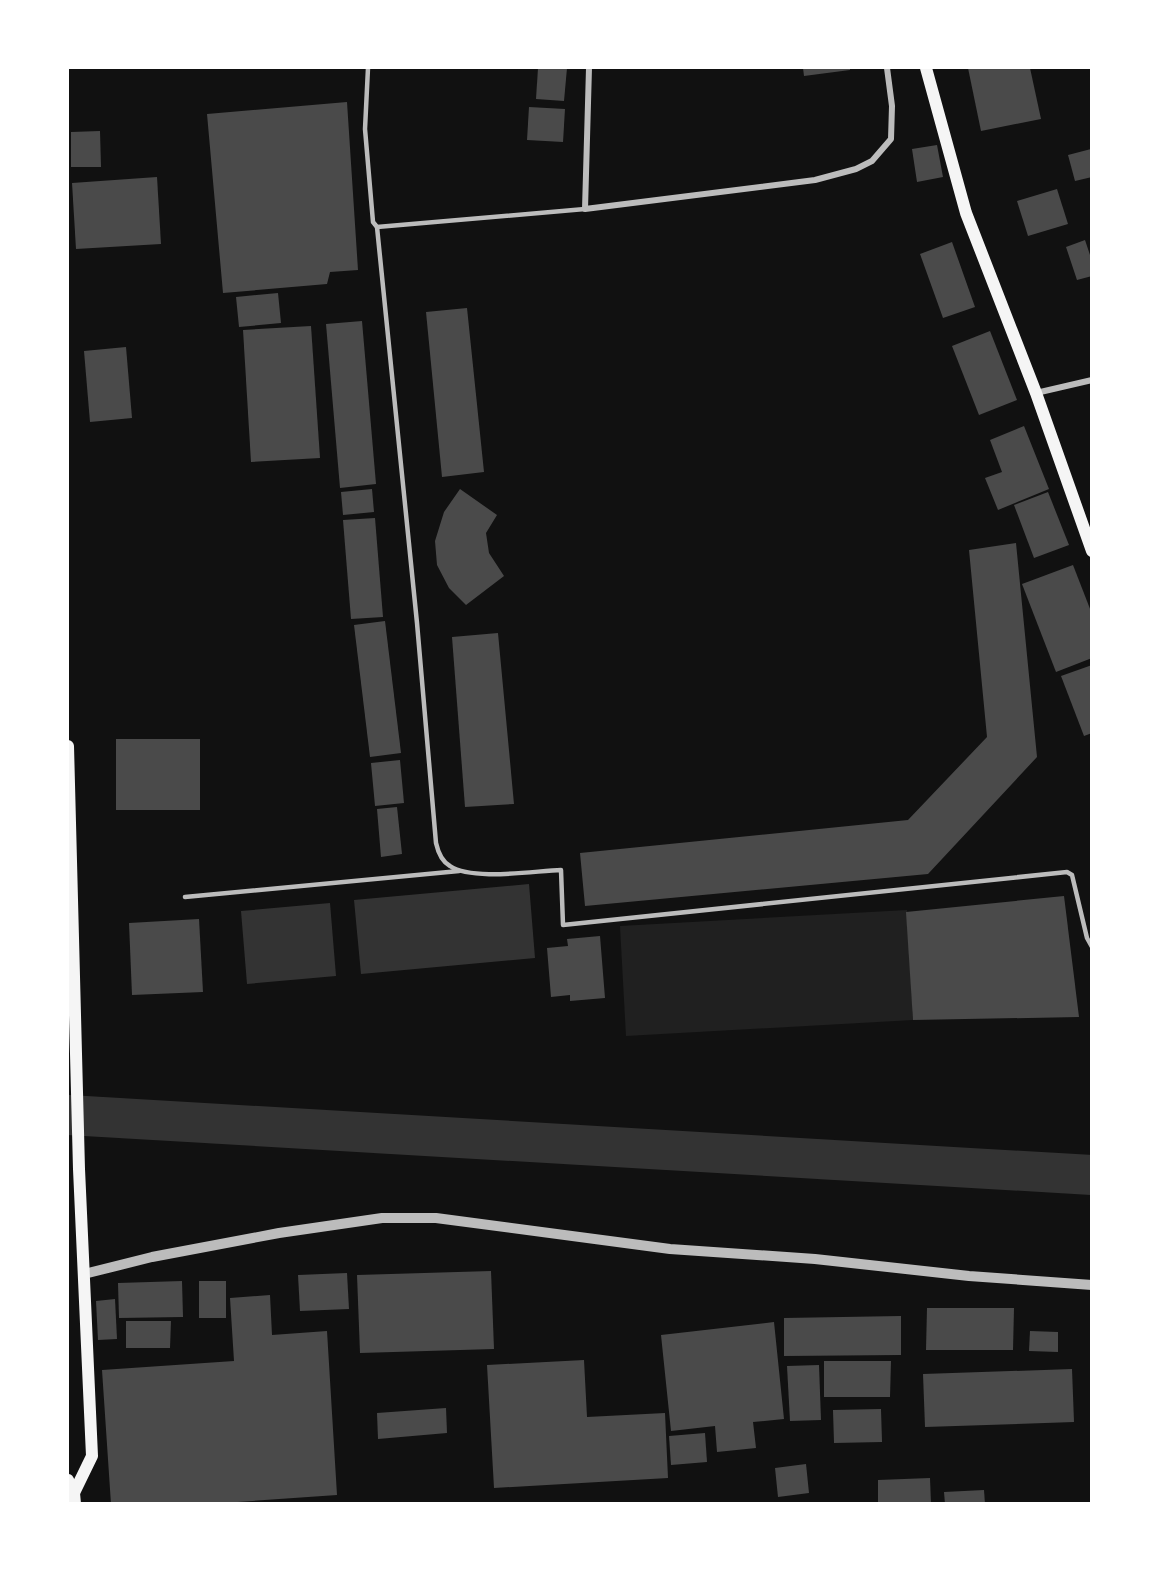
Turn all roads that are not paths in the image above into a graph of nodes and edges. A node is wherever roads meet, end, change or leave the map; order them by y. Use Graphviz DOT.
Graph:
graph roads {
  1 [pos="368,68"];
  2 [pos="589,68"];
  3 [pos="887,68"];
  4 [pos="926,68"];
  5 [pos="585,209"];
  6 [pos="377,227"];
  7 [pos="1092,380"];
  8 [pos="1036,393"];
  9 [pos="1092,551"];
  10 [pos="68,746"];
  11 [pos="462,871"];
  12 [pos="185,897"];
  13 [pos="1092,947"];
  14 [pos="72,1024"];
  15 [pos="68,1188"];
  16 [pos="81,1189"];
  17 [pos="84,1274"];
  18 [pos="1092,1286"];
  19 [pos="68,1480"];
  20 [pos="75,1498"];
  1 -- 6 [label="lane"];
  2 -- 5 [label="street"];
  3 -- 5 [label="street"];
  4 -- 8 [label="main road"];
  5 -- 6 [label="lane"];
  6 -- 11 [label="lane"];
  7 -- 8 [label="street"];
  8 -- 9 [label="main road"];
  10 -- 14 [label="main road"];
  11 -- 12 [label="lane"];
  11 -- 13 [label="lane"];
  14 -- 16 [label="main road"];
  15 -- 16 [label="main road"];
  16 -- 17 [label="main road"];
  17 -- 18 [label="street"];
  17 -- 20 [label="main road"];
  19 -- 20 [label="main road"];
}
